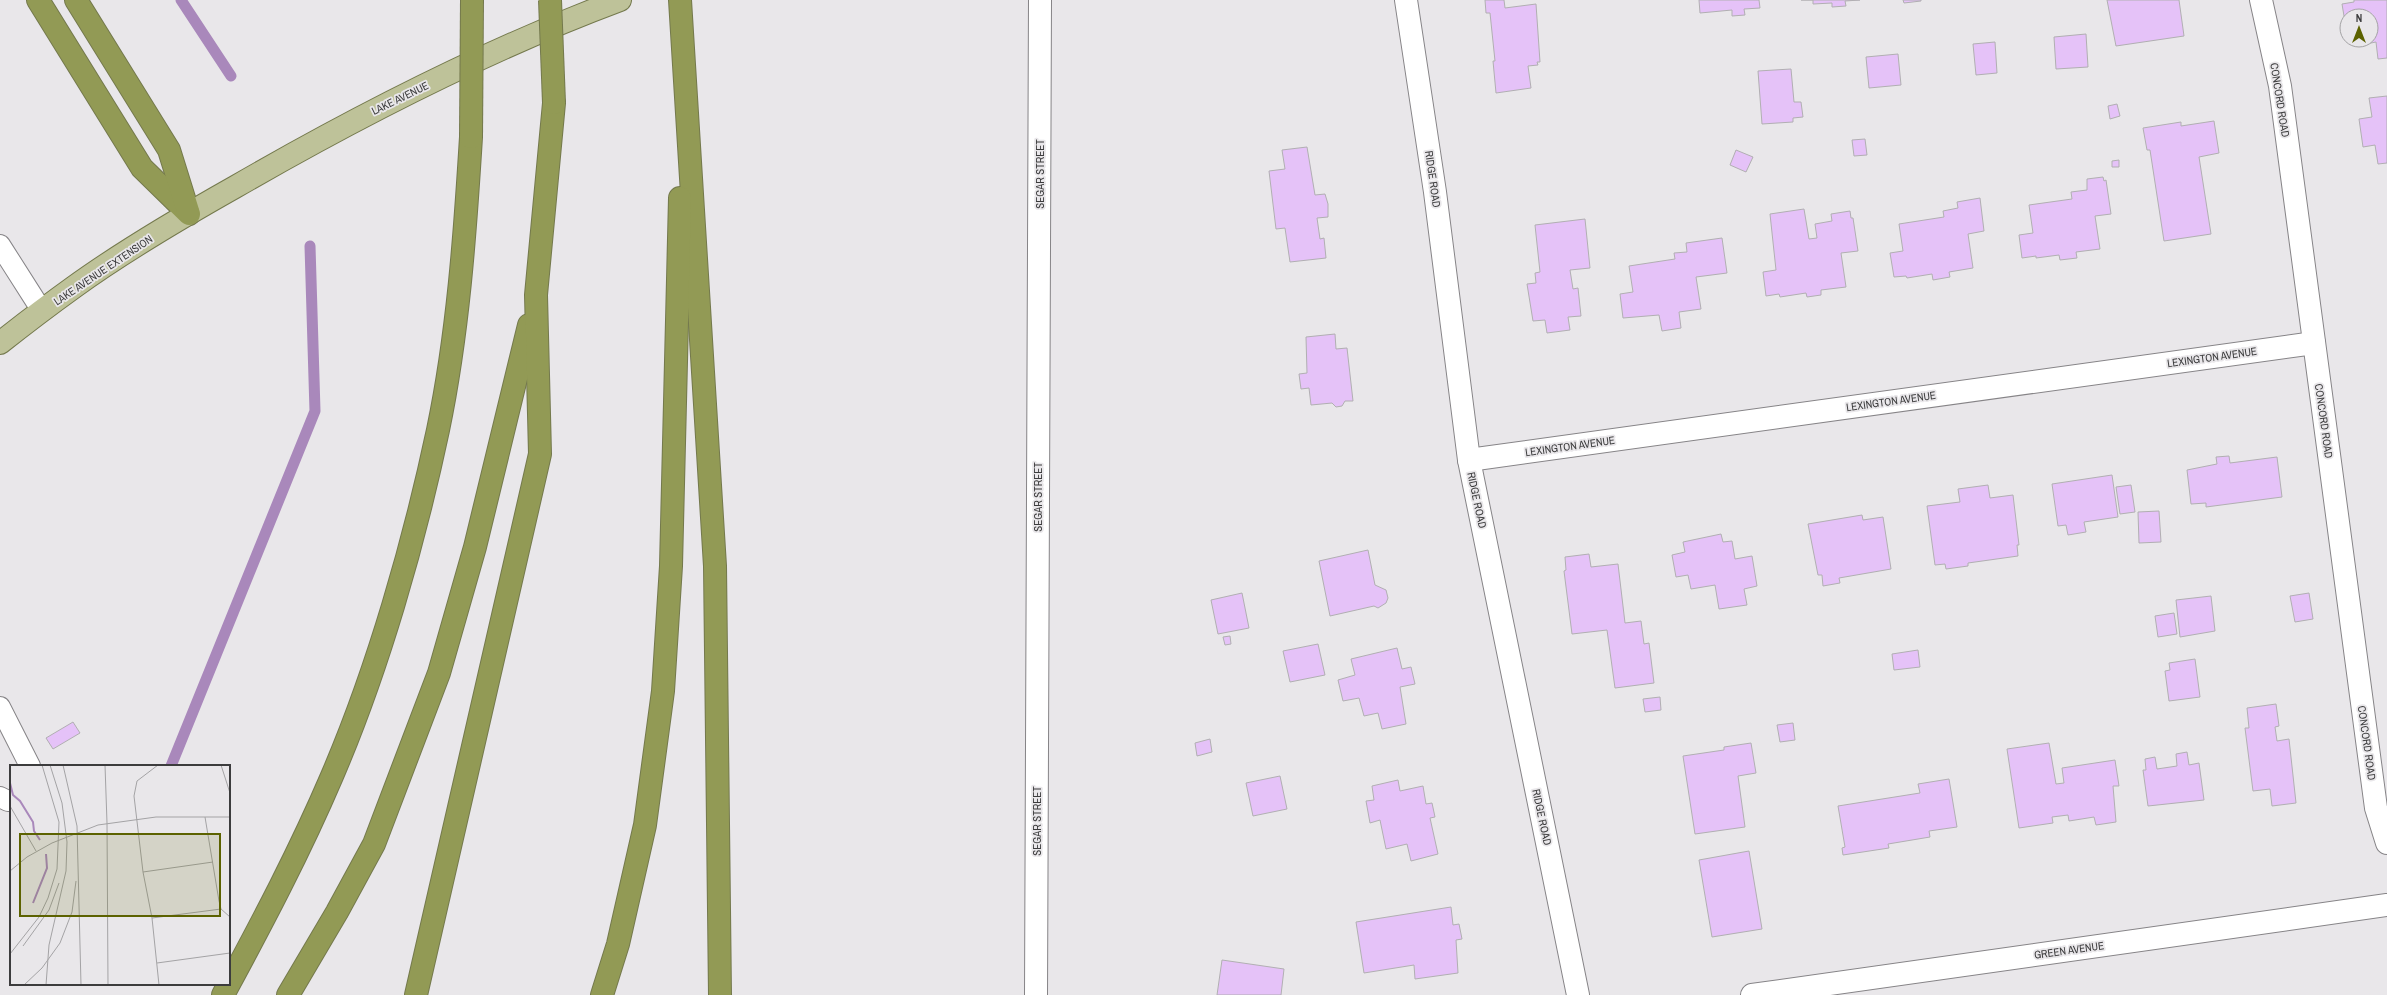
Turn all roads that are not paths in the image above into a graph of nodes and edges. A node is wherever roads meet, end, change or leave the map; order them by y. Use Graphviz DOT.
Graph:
graph roads {
  1 [pos="38,0"];
  2 [pos="76,0"];
  3 [pos="472,0"];
  4 [pos="550,0"];
  5 [pos="620,0"];
  6 [pos="680,0"];
  7 [pos="1040,0"];
  8 [pos="1406,0"];
  9 [pos="2261,0"];
  10 [pos="684,46"];
  11 [pos="189,214"];
  12 [pos="0,245"];
  13 [pos="536,295"];
  14 [pos="42,311"];
  15 [pos="0,343"];
  16 [pos="2314,343"];
  17 [pos="1469,460"];
  18 [pos="0,708"];
  19 [pos="29,765"];
  20 [pos="0,796"];
  21 [pos="10,801"];
  22 [pos="2387,842"];
  23 [pos="2387,905"];
  24 [pos="230,982"];
  25 [pos="228,985"];
  26 [pos="223,995"];
  27 [pos="288,995"];
  28 [pos="416,995"];
  29 [pos="602,995"];
  30 [pos="720,995"];
  31 [pos="1036,995"];
  32 [pos="1578,995"];
  33 [pos="1752,995"];
  1 -- 11 [label="highway"];
  2 -- 11 [label="highway"];
  3 -- 24 [label="highway, bridge"];
  4 -- 13 [label="highway, bridge"];
  5 -- 11 [label="main road, LAKE AVENUE"];
  6 -- 10 [label="highway"];
  7 -- 31 [label="street, SEGAR STREET"];
  8 -- 17 [label="street, RIDGE ROAD"];
  9 -- 16 [label="street, CONCORD ROAD"];
  10 -- 29 [label="highway"];
  10 -- 30 [label="highway"];
  11 -- 14 [label="main road, LAKE AVENUE EXTENSION"];
  12 -- 14 [label="lane"];
  13 -- 27 [label="highway"];
  13 -- 28 [label="highway"];
  14 -- 15 [label="main road, LAKE AVENUE EXTENSION"];
  16 -- 17 [label="street, LEXINGTON AVENUE"];
  16 -- 22 [label="street, CONCORD ROAD"];
  17 -- 32 [label="street, RIDGE ROAD"];
  18 -- 19 [label="lane"];
  20 -- 21 [label="lane"];
  23 -- 33 [label="street, GREEN AVENUE"];
  25 -- 26 [label="highway, bridge"];
}
